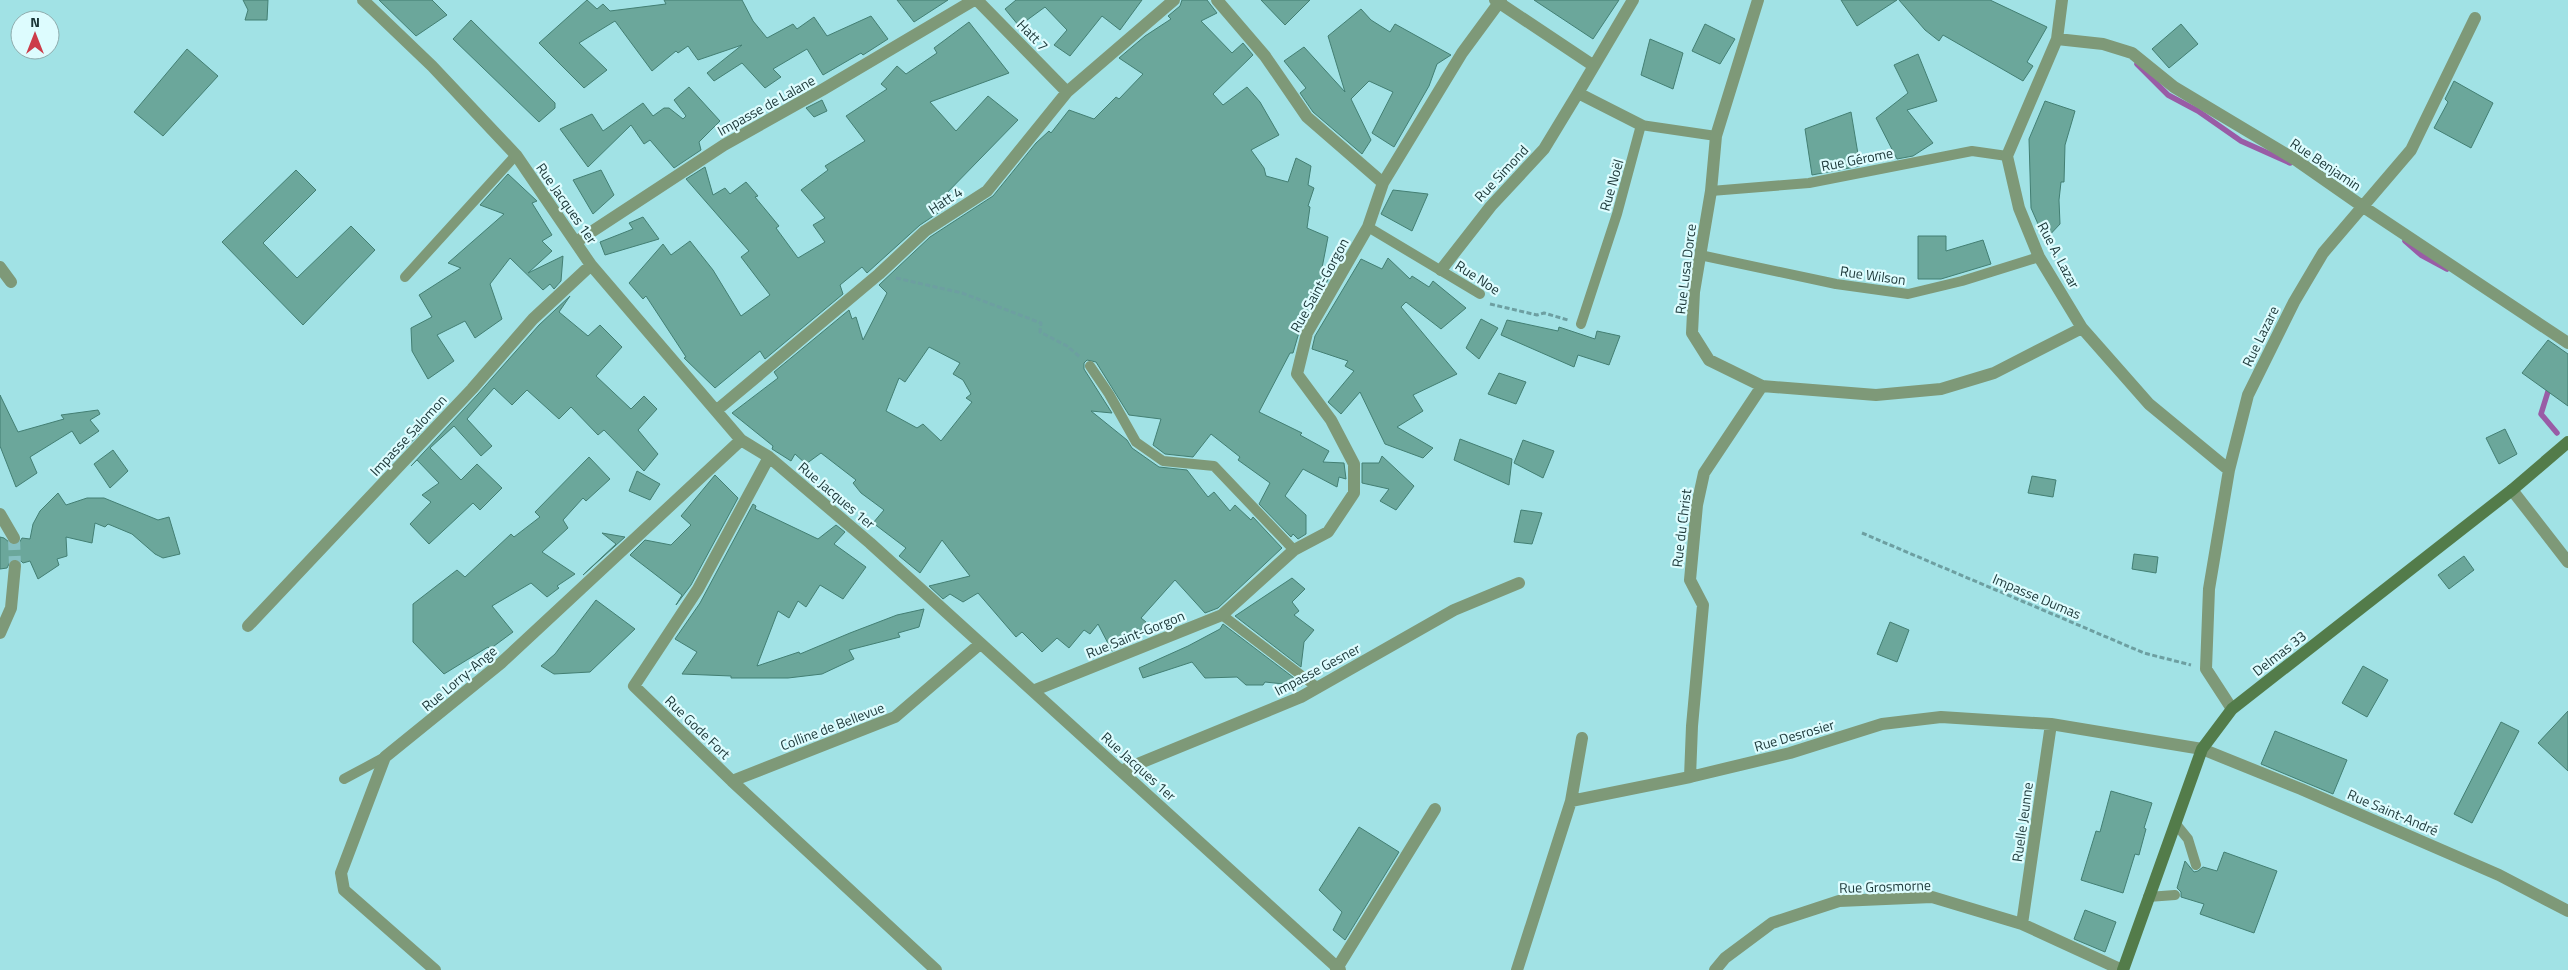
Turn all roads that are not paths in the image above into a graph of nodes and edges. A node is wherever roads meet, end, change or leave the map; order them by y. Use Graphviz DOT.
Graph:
graph roads {
  1 [pos="363,0"];
  2 [pos="976,0"];
  3 [pos="1174,0"];
  4 [pos="1217,0"];
  5 [pos="1633,0"];
  6 [pos="1758,0"];
  7 [pos="2062,0"];
  8 [pos="1498,1"];
  9 [pos="2475,18"];
  10 [pos="2057,39"];
  11 [pos="1594,66"];
  12 [pos="1067,92"];
  13 [pos="1578,93"];
  14 [pos="1641,125"];
  15 [pos="1716,136"];
  16 [pos="516,155"];
  17 [pos="2007,156"];
  18 [pos="1383,183"];
  19 [pos="1711,191"];
  20 [pos="2362,206"];
  21 [pos="1368,227"];
  22 [pos="576,242"];
  23 [pos="1700,255"];
  24 [pos="2039,257"];
  25 [pos="591,265"];
  26 [pos="0,267"];
  27 [pos="1441,270"];
  28 [pos="405,277"];
  29 [pos="11,282"];
  30 [pos="1480,294"];
  31 [pos="1581,324"];
  32 [pos="2082,328"];
  33 [pos="2568,343"];
  34 [pos="1090,366"];
  35 [pos="1762,386"];
  36 [pos="717,410"];
  37 [pos="741,440"];
  38 [pos="2568,442"];
  39 [pos="769,457"];
  40 [pos="2229,470"];
  41 [pos="2512,490"];
  42 [pos="0,514"];
  43 [pos="14,538"];
  44 [pos="1294,550"];
  45 [pos="2568,562"];
  46 [pos="15,566"];
  47 [pos="1519,582"];
  48 [pos="1222,615"];
  49 [pos="248,626"];
  50 [pos="0,633"];
  51 [pos="980,644"];
  52 [pos="1318,688"];
  53 [pos="1035,690"];
  54 [pos="2232,709"];
  55 [pos="2051,724"];
  56 [pos="1582,738"];
  57 [pos="2202,749"];
  58 [pos="385,757"];
  59 [pos="1123,770"];
  60 [pos="1690,777"];
  61 [pos="344,779"];
  62 [pos="732,781"];
  63 [pos="1571,801"];
  64 [pos="1435,809"];
  65 [pos="2175,823"];
  66 [pos="2196,865"];
  67 [pos="2175,895"];
  68 [pos="2148,897"];
  69 [pos="2568,911"];
  70 [pos="2022,924"];
  71 [pos="1338,969"];
  72 [pos="435,970"];
  73 [pos="936,970"];
  74 [pos="1518,970"];
  75 [pos="1715,970"];
  76 [pos="2123,970"];
  1 -- 16 [label="street, Rue Jacques 1er"];
  2 -- 12 [label="street, Hatt 7"];
  2 -- 22 [label="street, Impasse de Lalane"];
  3 -- 12 [label="street, Hatt 4"];
  4 -- 18 [label="street"];
  5 -- 11 [label="street, Rue Simond"];
  6 -- 15 [label="street, Rue Lusa Dorce"];
  7 -- 10 [label="street"];
  8 -- 11 [label="street"];
  8 -- 18 [label="street, Rue Saint-Gorgon"];
  9 -- 20 [label="street, Rue Lazare"];
  10 -- 17 [label="street"];
  10 -- 20 [label="street, Rue Benjamin"];
  11 -- 13 [label="street, Rue Simond"];
  12 -- 36 [label="street, Hatt 4"];
  13 -- 14 [label="street"];
  13 -- 27 [label="street, Rue Simond"];
  14 -- 15 [label="lane"];
  14 -- 31 [label="lane, Rue Noël"];
  15 -- 19 [label="street, Rue Lusa Dorce"];
  16 -- 22 [label="street, Rue Jacques 1er"];
  16 -- 28 [label="lane"];
  17 -- 19 [label="lane, Rue Gérome"];
  17 -- 24 [label="street, Rue A. Lazar"];
  18 -- 21 [label="street, Rue Saint-Gorgon"];
  19 -- 23 [label="street, Rue Lusa Dorce"];
  20 -- 33 [label="street, Rue Benjamin"];
  20 -- 40 [label="street, Rue Lazare"];
  21 -- 27 [label="lane, Rue Noe"];
  21 -- 44 [label="street, Rue Saint-Gorgon"];
  22 -- 25 [label="street, Rue Jacques 1er"];
  23 -- 24 [label="lane, Rue Wilson"];
  23 -- 35 [label="street, Rue Lusa Dorce"];
  24 -- 32 [label="street, Rue A. Lazar"];
  25 -- 36 [label="street, Rue Jacques 1er"];
  25 -- 49 [label="street, Impasse Salomon"];
  26 -- 29 [label="street"];
  27 -- 30 [label="lane, Rue Noe"];
  32 -- 35 [label="street, Rue Lusa Dorce"];
  32 -- 40 [label="street, Rue A. Lazar"];
  34 -- 44 [label="lane"];
  35 -- 60 [label="street, Rue du Christ"];
  36 -- 37 [label="street, Rue Jacques 1er"];
  37 -- 39 [label="street, Rue Jacques 1er"];
  37 -- 58 [label="street, Rue Lorry-Ange"];
  38 -- 41 [label="main road, Delmas 33"];
  39 -- 51 [label="street, Rue Jacques 1er"];
  39 -- 62 [label="street, Rue Gode Fort"];
  40 -- 54 [label="street, Rue Lazare"];
  41 -- 45 [label="street"];
  41 -- 54 [label="main road, Delmas 33"];
  42 -- 43 [label="street"];
  44 -- 48 [label="street, Rue Saint-Gorgon"];
  46 -- 50 [label="street"];
  47 -- 52 [label="street, Impasse Gesner"];
  48 -- 52 [label="lane"];
  48 -- 53 [label="street, Rue Saint-Gorgon"];
  51 -- 53 [label="street, Rue Jacques 1er"];
  51 -- 62 [label="street, Colline de Bellevue"];
  52 -- 59 [label="street, Impasse Gesner"];
  53 -- 59 [label="street, Rue Jacques 1er"];
  54 -- 57 [label="main road, Delmas 33"];
  55 -- 57 [label="street, Rue Desrosier"];
  55 -- 60 [label="street, Rue Desrosier"];
  55 -- 70 [label="street, Ruelle Jeunne"];
  56 -- 63 [label="street"];
  57 -- 65 [label="main road, Delmas 33"];
  57 -- 69 [label="street, Rue Saint-André"];
  58 -- 61 [label="lane"];
  58 -- 72 [label="street"];
  59 -- 71 [label="street, Rue Jacques 1er"];
  60 -- 63 [label="street, Rue Desrosier"];
  62 -- 73 [label="street, Rue Gode Fort"];
  63 -- 74 [label="street"];
  64 -- 71 [label="street"];
  65 -- 66 [label="lane"];
  65 -- 68 [label="main road, Delmas 33"];
  67 -- 68 [label="lane"];
  68 -- 76 [label="main road, Delmas 33"];
  70 -- 75 [label="street, Rue Grosmorne"];
  70 -- 76 [label="street, Rue Grosmorne"];
}
